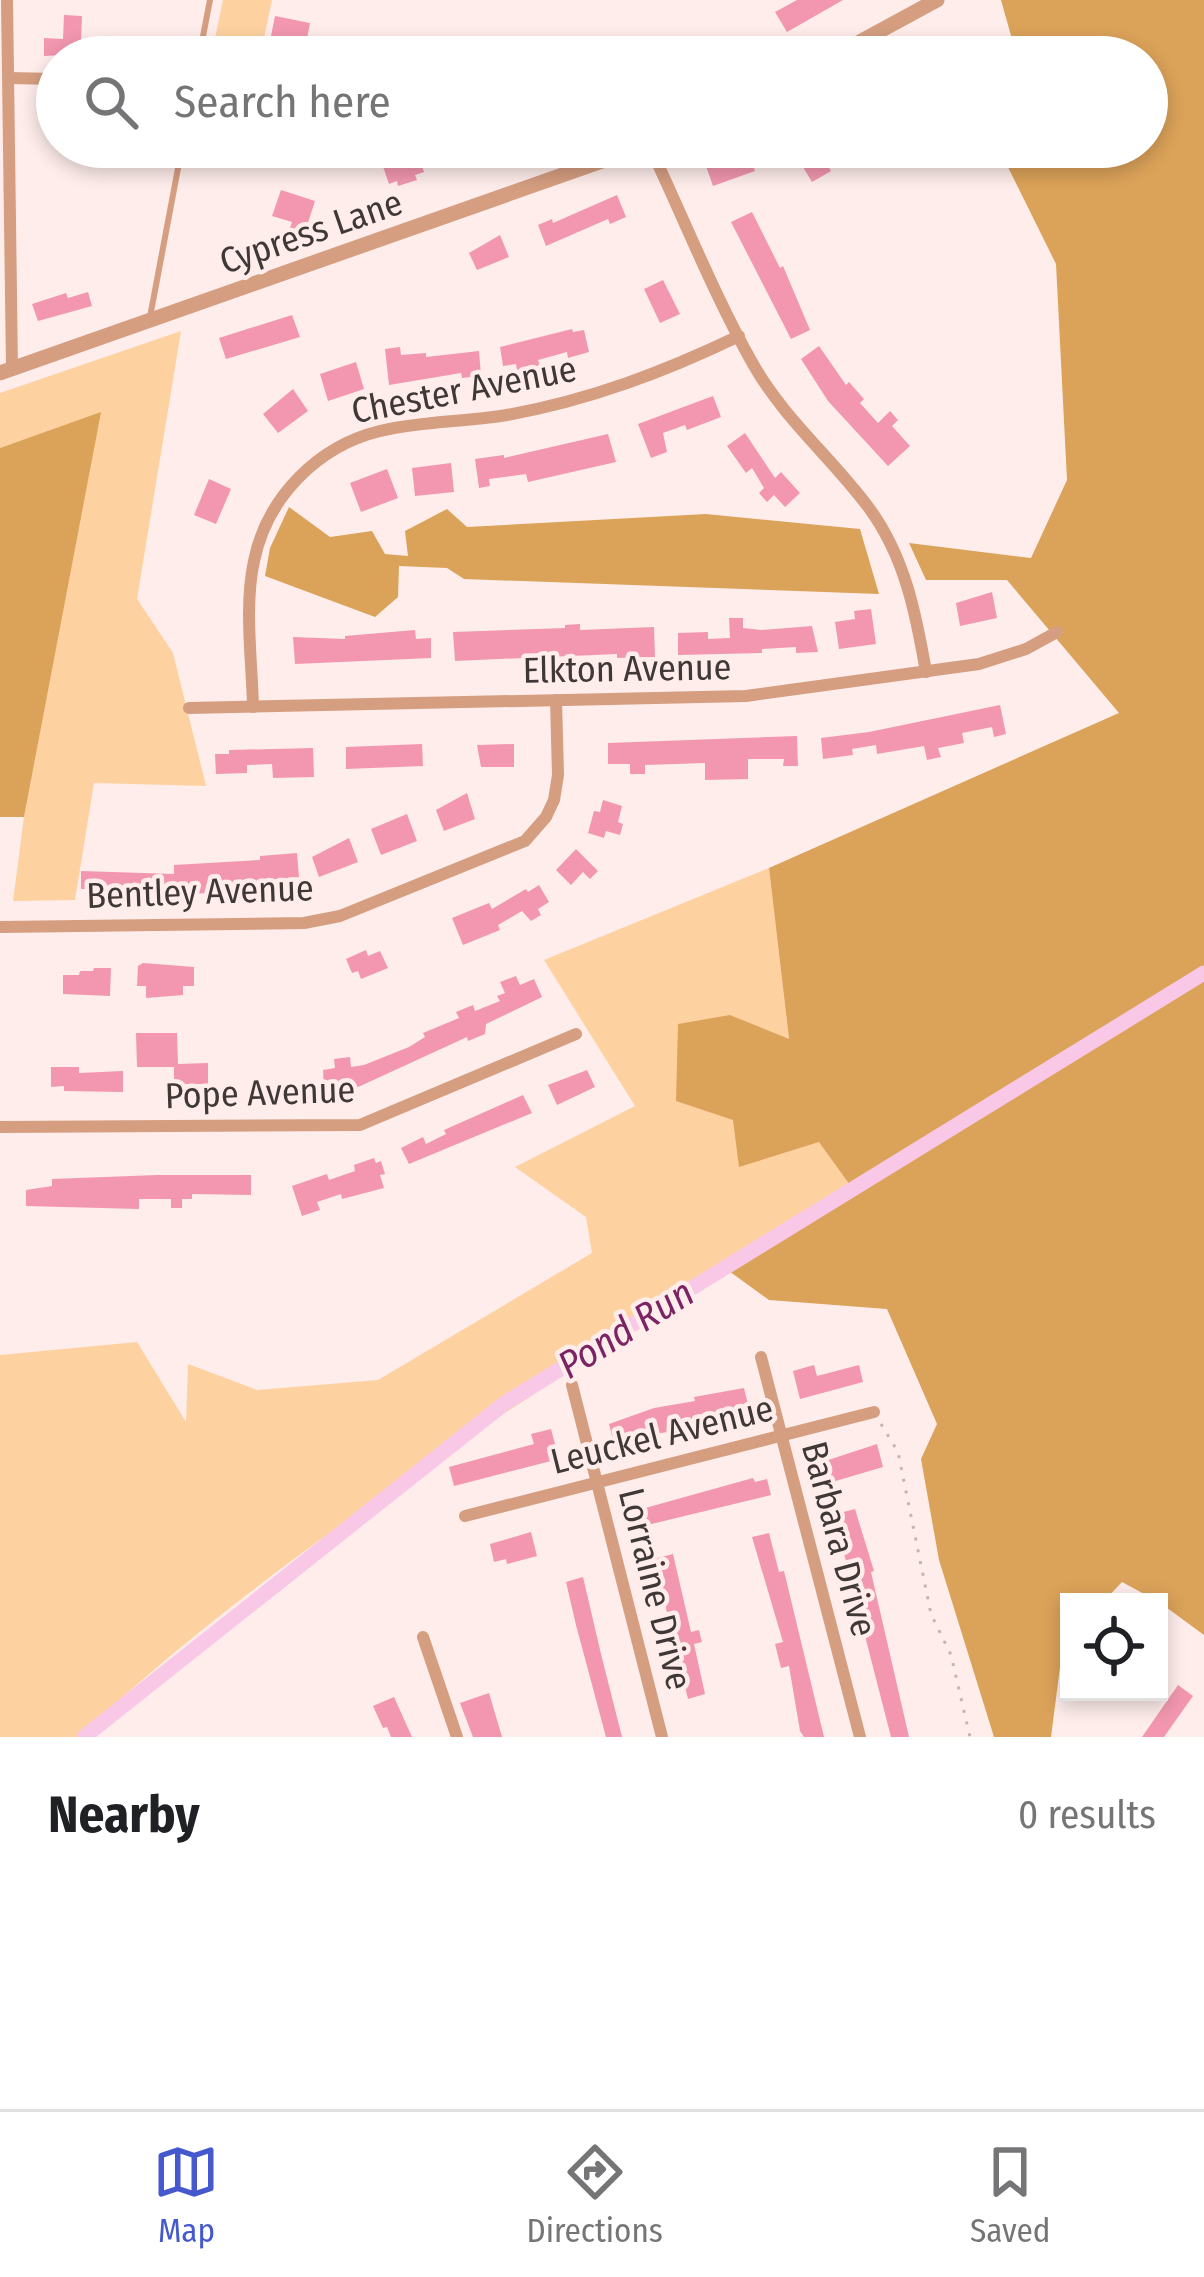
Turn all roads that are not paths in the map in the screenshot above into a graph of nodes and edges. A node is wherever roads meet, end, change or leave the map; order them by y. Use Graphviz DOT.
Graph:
graph roads {
  1 [pos="7,0"];
  2 [pos="210,0"];
  3 [pos="937,0"];
  4 [pos="203,36"];
  5 [pos="871,36"];
  6 [pos="8,78"];
  7 [pos="36,79"];
  8 [pos="178,168"];
  9 [pos="586,168"];
  10 [pos="656,168"];
  11 [pos="149,320"];
  12 [pos="740,336"];
  13 [pos="6,370"];
  14 [pos="1057,632"];
  15 [pos="926,672"];
  16 [pos="556,700"];
  17 [pos="253,707"];
  18 [pos="189,708"];
  19 [pos="0,927"];
  20 [pos="576,1034"];
  21 [pos="0,1127"];
  22 [pos="761,1357"];
  23 [pos="572,1385"];
  24 [pos="874,1412"];
  25 [pos="782,1436"];
  26 [pos="597,1483"];
  27 [pos="465,1516"];
  28 [pos="423,1637"];
  29 [pos="457,1737"];
  30 [pos="662,1737"];
  31 [pos="860,1737"];
  1 -- 6 [label="street"];
  2 -- 4 [label="lane"];
  3 -- 5 [label="street"];
  6 -- 7 [label="street"];
  6 -- 13 [label="street"];
  8 -- 11 [label="lane"];
  9 -- 11 [label="street, Cypress Lane"];
  10 -- 12 [label="street"];
  11 -- 13 [label="street, Cypress Lane"];
  12 -- 15 [label="street"];
  12 -- 17 [label="street, Chester Avenue"];
  14 -- 15 [label="street, Elkton Avenue"];
  15 -- 16 [label="street, Elkton Avenue"];
  16 -- 17 [label="street, Elkton Avenue"];
  16 -- 19 [label="street, Bentley Avenue"];
  17 -- 18 [label="street, Elkton Avenue"];
  20 -- 21 [label="street, Pope Avenue"];
  22 -- 25 [label="street, Barbara Drive"];
  23 -- 26 [label="street, Lorraine Drive"];
  24 -- 25 [label="street, Leuckel Avenue"];
  25 -- 26 [label="street, Leuckel Avenue"];
  25 -- 31 [label="street, Barbara Drive"];
  26 -- 27 [label="street, Leuckel Avenue"];
  26 -- 30 [label="street, Lorraine Drive"];
  28 -- 29 [label="street"];
}
